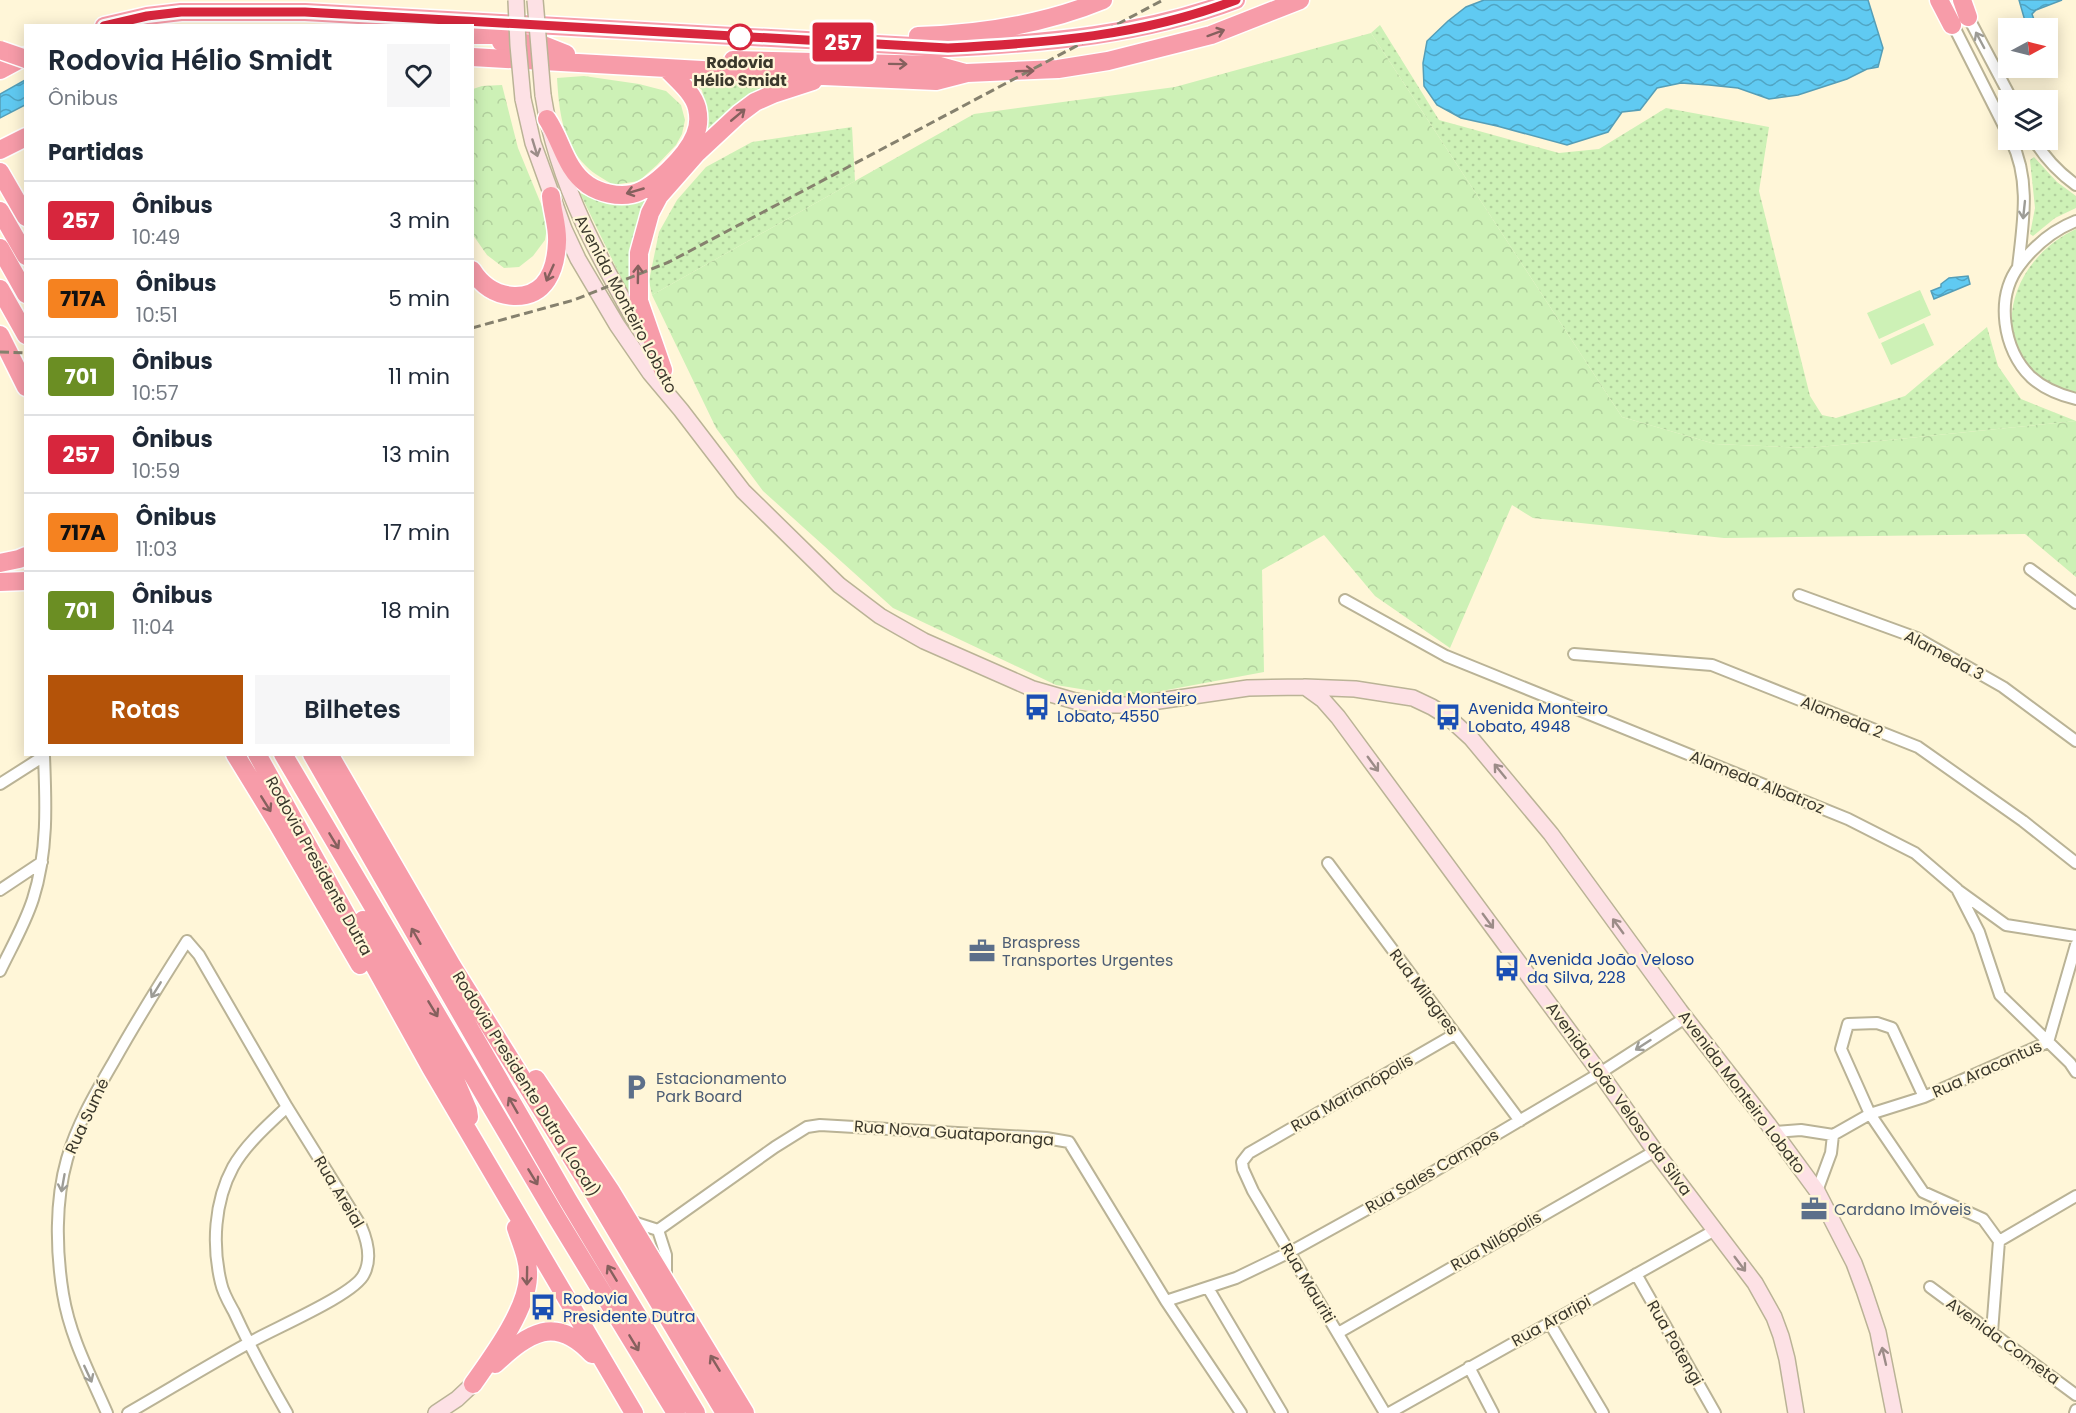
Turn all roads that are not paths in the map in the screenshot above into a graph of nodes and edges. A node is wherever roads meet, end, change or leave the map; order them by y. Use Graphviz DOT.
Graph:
graph roads {
  1 [pos="168,0"];
  2 [pos="516,0"];
  3 [pos="535,0"];
  4 [pos="1103,0"];
  5 [pos="1236,0"];
  6 [pos="1300,0"];
  7 [pos="1941,0"];
  8 [pos="1960,10"];
  9 [pos="311,12"];
  10 [pos="113,24"];
  11 [pos="570,27"];
  12 [pos="474,37"];
  13 [pos="474,38"];
  14 [pos="850,42"];
  15 [pos="474,49"];
  16 [pos="0,50"];
  17 [pos="566,54"];
  18 [pos="24,56"];
  19 [pos="474,57"];
  20 [pos="24,58"];
  21 [pos="495,58"];
  22 [pos="666,68"];
  23 [pos="0,70"];
  24 [pos="474,70"];
  25 [pos="967,73"];
  26 [pos="826,76"];
  27 [pos="2006,90"];
  28 [pos="1998,108"];
  29 [pos="547,119"];
  30 [pos="24,138"];
  31 [pos="0,150"];
  32 [pos="2016,150"];
  33 [pos="2040,150"];
  34 [pos="0,172"];
  35 [pos="2076,185"];
  36 [pos="551,196"];
  37 [pos="0,212"];
  38 [pos="24,214"];
  39 [pos="2076,220"];
  40 [pos="0,248"];
  41 [pos="24,253"];
  42 [pos="2018,267"];
  43 [pos="474,273"];
  44 [pos="0,289"];
  45 [pos="24,290"];
  46 [pos="24,331"];
  47 [pos="0,335"];
  48 [pos="663,370"];
  49 [pos="24,383"];
  50 [pos="2076,399"];
  51 [pos="681,410"];
  52 [pos="24,557"];
  53 [pos="0,563"];
  54 [pos="2030,569"];
  55 [pos="24,581"];
  56 [pos="0,582"];
  57 [pos="1799,595"];
  58 [pos="1345,600"];
  59 [pos="2076,603"];
  60 [pos="1574,654"];
  61 [pos="1305,687"];
  62 [pos="1355,688"];
  63 [pos="1338,717"];
  64 [pos="2076,741"];
  65 [pos="44,756"];
  66 [pos="236,756"];
  67 [pos="258,756"];
  68 [pos="269,756"];
  69 [pos="284,756"];
  70 [pos="313,756"];
  71 [pos="330,756"];
  72 [pos="0,784"];
  73 [pos="42,862"];
  74 [pos="1328,863"];
  75 [pos="2076,863"];
  76 [pos="1957,889"];
  77 [pos="0,890"];
  78 [pos="2076,936"];
  79 [pos="187,940"];
  80 [pos="2076,945"];
  81 [pos="452,966"];
  82 [pos="0,971"];
  83 [pos="1685,1018"];
  84 [pos="1455,1034"];
  85 [pos="2048,1042"];
  86 [pos="431,1068"];
  87 [pos="2076,1072"];
  88 [pos="1600,1073"];
  89 [pos="1924,1096"];
  90 [pos="287,1107"];
  91 [pos="1870,1114"];
  92 [pos="1520,1121"];
  93 [pos="1774,1132"];
  94 [pos="1833,1135"];
  95 [pos="472,1140"];
  96 [pos="1655,1151"];
  97 [pos="1249,1153"];
  98 [pos="1816,1191"];
  99 [pos="2076,1196"];
  100 [pos="507,1200"];
  101 [pos="630,1221"];
  102 [pos="658,1230"];
  103 [pos="1715,1230"];
  104 [pos="1999,1241"];
  105 [pos="1290,1252"];
  106 [pos="1636,1274"];
  107 [pos="666,1282"];
  108 [pos="1930,1287"];
  109 [pos="1208,1288"];
  110 [pos="1166,1301"];
  111 [pos="1549,1322"];
  112 [pos="1992,1332"];
  113 [pos="1338,1333"];
  114 [pos="248,1343"];
  115 [pos="1469,1367"];
  116 [pos="608,1370"];
  117 [pos="473,1384"];
  118 [pos="2076,1395"];
  119 [pos="107,1413"];
  120 [pos="128,1413"];
  121 [pos="287,1413"];
  122 [pos="436,1413"];
  123 [pos="634,1413"];
  124 [pos="676,1413"];
  125 [pos="696,1413"];
  126 [pos="725,1413"];
  127 [pos="745,1413"];
  128 [pos="1241,1413"];
  129 [pos="1282,1413"];
  130 [pos="1387,1413"];
  131 [pos="1494,1413"];
  132 [pos="1603,1413"];
  133 [pos="1715,1413"];
  134 [pos="1796,1413"];
  135 [pos="1894,1413"];
  1 -- 9 [label="highway"];
  2 -- 36 [label="main road, Avenida Monteiro Lobato, one-way, bridge"];
  3 -- 29 [label="main road, Avenida Monteiro Lobato, bridge"];
  4 -- 14 [label="highway"];
  5 -- 14 [label="highway"];
  25 -- 6 [label="highway, one-way"];
  7 -- 8 [label="highway"];
  27 -- 8 [label="street, one-way"];
  8 -- 28 [label="street"];
  9 -- 10 [label="highway"];
  9 -- 11 [label="highway"];
  11 -- 12 [label="highway"];
  11 -- 14 [label="highway"];
  13 -- 17 [label="highway"];
  15 -- 17 [label="highway"];
  16 -- 18 [label="highway, bridge"];
  17 -- 25 [label="highway, one-way"];
  19 -- 21 [label="highway"];
  20 -- 23 [label="highway"];
  21 -- 22 [label="highway"];
  21 -- 24 [label="highway"];
  22 -- 26 [label="highway"];
  22 -- 29 [label="highway, one-way"];
  25 -- 26 [label="highway"];
  48 -- 26 [label="highway, one-way"];
  29 -- 48 [label="main road, Avenida Monteiro Lobato"];
  30 -- 31 [label="highway"];
  32 -- 42 [label="street, one-way"];
  33 -- 35 [label="street"];
  34 -- 38 [label="highway"];
  36 -- 43 [label="highway, one-way"];
  36 -- 51 [label="main road, Avenida Monteiro Lobato"];
  37 -- 41 [label="highway"];
  39 -- 42 [label="street"];
  40 -- 45 [label="highway"];
  42 -- 50 [label="street"];
  44 -- 46 [label="highway"];
  47 -- 49 [label="highway"];
  48 -- 51 [label="main road, Avenida Monteiro Lobato"];
  51 -- 61 [label="main road, Avenida Monteiro Lobato"];
  52 -- 53 [label="highway"];
  54 -- 59 [label="street"];
  55 -- 56 [label="highway"];
  57 -- 64 [label="street, Alameda 3"];
  58 -- 76 [label="street, Alameda Albatroz"];
  60 -- 75 [label="street, Alameda 2"];
  61 -- 62 [label="main road, Avenida Monteiro Lobato"];
  61 -- 63 [label="main road"];
  62 -- 63 [label="main road"];
  83 -- 62 [label="main road, Avenida Monteiro Lobato, one-way"];
  63 -- 88 [label="main road, Avenida João Veloso da Silva, one-way"];
  65 -- 72 [label="street"];
  65 -- 73 [label="street"];
  66 -- 86 [label="highway, one-way"];
  67 -- 86 [label="highway, Rodovia Presidente Dutra"];
  68 -- 95 [label="highway"];
  69 -- 124 [label="highway, Rodovia Presidente Dutra, one-way"];
  125 -- 70 [label="highway, one-way"];
  71 -- 81 [label="highway, Rodovia Presidente Dutra (Local)"];
  73 -- 77 [label="street"];
  73 -- 82 [label="street"];
  74 -- 84 [label="street, Rua Milagres"];
  76 -- 78 [label="street"];
  76 -- 85 [label="street, Alameda Albatroz"];
  79 -- 90 [label="street, Rua Areial"];
  79 -- 119 [label="street, Rua Sumé, one-way"];
  80 -- 85 [label="street, Rua Aracantus"];
  81 -- 101 [label="highway"];
  81 -- 126 [label="highway, Rodovia Presidente Dutra (Local)"];
  83 -- 88 [label="street, Rua Sales Campos, one-way"];
  83 -- 93 [label="main road, Avenida Monteiro Lobato"];
  84 -- 92 [label="street, Rua Milagres"];
  84 -- 97 [label="street, Rua Marianópolis"];
  85 -- 87 [label="street, Alameda Albatroz"];
  85 -- 89 [label="street, Rua Aracantus"];
  86 -- 95 [label="highway, Rodovia Presidente Dutra"];
  88 -- 92 [label="street, Rua Sales Campos"];
  88 -- 96 [label="main road, Avenida João Veloso da Silva"];
  89 -- 91 [label="street, Rua Aracantus"];
  89 -- 91 [label="street"];
  90 -- 114 [label="street"];
  90 -- 114 [label="street, Rua Areial"];
  91 -- 94 [label="street, Rua Aracantus"];
  91 -- 104 [label="street"];
  92 -- 105 [label="street, Rua Sales Campos"];
  93 -- 94 [label="street"];
  93 -- 98 [label="main road, Avenida Monteiro Lobato"];
  94 -- 98 [label="street"];
  95 -- 100 [label="highway, Rodovia Presidente Dutra"];
  96 -- 103 [label="main road, Avenida João Veloso da Silva"];
  96 -- 113 [label="street, Rua Nilópolis"];
  97 -- 105 [label="street, Rua Mauriti"];
  135 -- 98 [label="main road, Avenida Monteiro Lobato, one-way"];
  99 -- 104 [label="street"];
  100 -- 116 [label="highway, Rodovia Presidente Dutra"];
  100 -- 117 [label="highway, one-way"];
  101 -- 102 [label="street"];
  101 -- 107 [label="highway"];
  102 -- 107 [label="street"];
  102 -- 110 [label="street, Rua Nova Guataporanga"];
  103 -- 106 [label="street, Rua Araripi"];
  103 -- 134 [label="main road, Avenida João Veloso da Silva, one-way"];
  104 -- 112 [label="street"];
  105 -- 109 [label="street, Rua Sales Campos"];
  105 -- 113 [label="street, Rua Mauriti"];
  106 -- 111 [label="street, Rua Araripi"];
  106 -- 133 [label="street, Rua Potengi"];
  127 -- 107 [label="highway, one-way"];
  108 -- 112 [label="street, Avenida Cometa"];
  109 -- 110 [label="street, Rua Sales Campos"];
  109 -- 129 [label="street"];
  110 -- 128 [label="street, Rua Nova Guataporanga"];
  111 -- 115 [label="street, Rua Araripi"];
  111 -- 132 [label="street"];
  112 -- 118 [label="street, Avenida Cometa"];
  113 -- 130 [label="street, Rua Mauriti"];
  114 -- 120 [label="street, Rua Areial"];
  114 -- 121 [label="street"];
  115 -- 130 [label="street, Rua Araripi"];
  115 -- 131 [label="street"];
  116 -- 117 [label="highway"];
  116 -- 123 [label="highway, Rodovia Presidente Dutra"];
  117 -- 122 [label="main road"];
}
